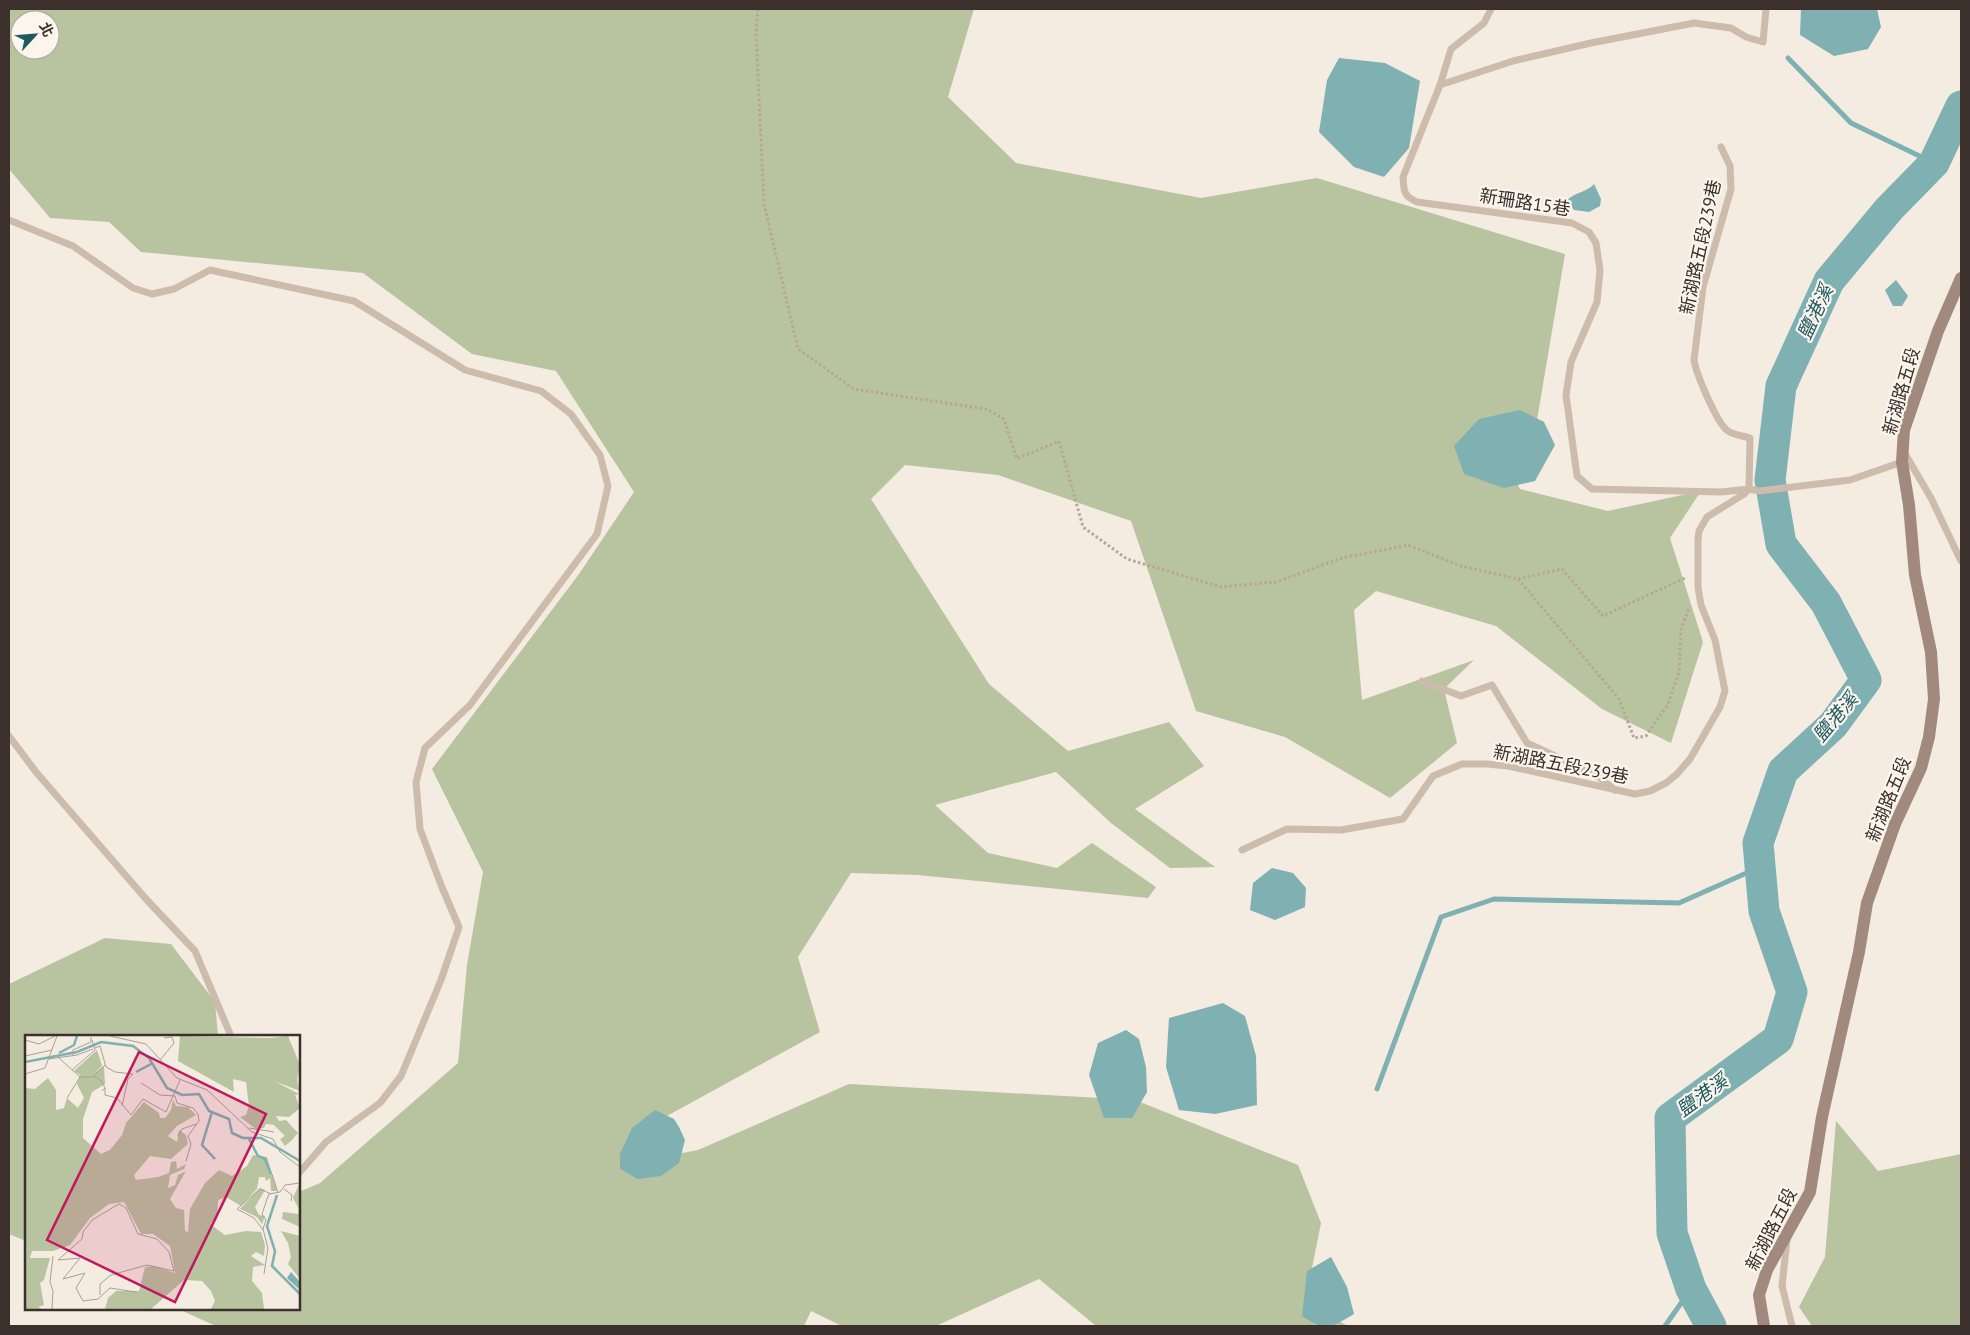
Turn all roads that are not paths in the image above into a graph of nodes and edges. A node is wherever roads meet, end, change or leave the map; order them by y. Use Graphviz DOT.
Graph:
graph roads {
  1 [pos="1491,9"];
  2 [pos="1766,9"];
  3 [pos="1440,85"];
  4 [pos="1721,147"];
  5 [pos="9,220"];
  6 [pos="1961,278"];
  7 [pos="1903,456"];
  8 [pos="1749,489"];
  9 [pos="1961,561"];
  10 [pos="1422,681"];
  11 [pos="9,736"];
  12 [pos="1617,791"];
  13 [pos="1242,850"];
  14 [pos="231,1035"];
  15 [pos="300,1172"];
  16 [pos="1788,1235"];
  17 [pos="1764,1326"];
  18 [pos="1792,1326"];
  1 -- 3 [label="lane, 新珊路15巷"];
  2 -- 3 [label="lane"];
  3 -- 8 [label="lane, 新珊路15巷"];
  4 -- 8 [label="lane, 新湖路五段239巷"];
  5 -- 15 [label="lane"];
  6 -- 7 [label="street, 新湖路五段"];
  7 -- 8 [label="lane, 新珊路15巷"];
  7 -- 9 [label="lane"];
  7 -- 16 [label="street, 新湖路五段"];
  8 -- 12 [label="lane, 新湖路五段239巷"];
  10 -- 12 [label="lane"];
  11 -- 14 [label="lane"];
  12 -- 13 [label="lane, 新湖路五段239巷"];
  16 -- 17 [label="street, 新湖路五段"];
  16 -- 18 [label="lane"];
}
